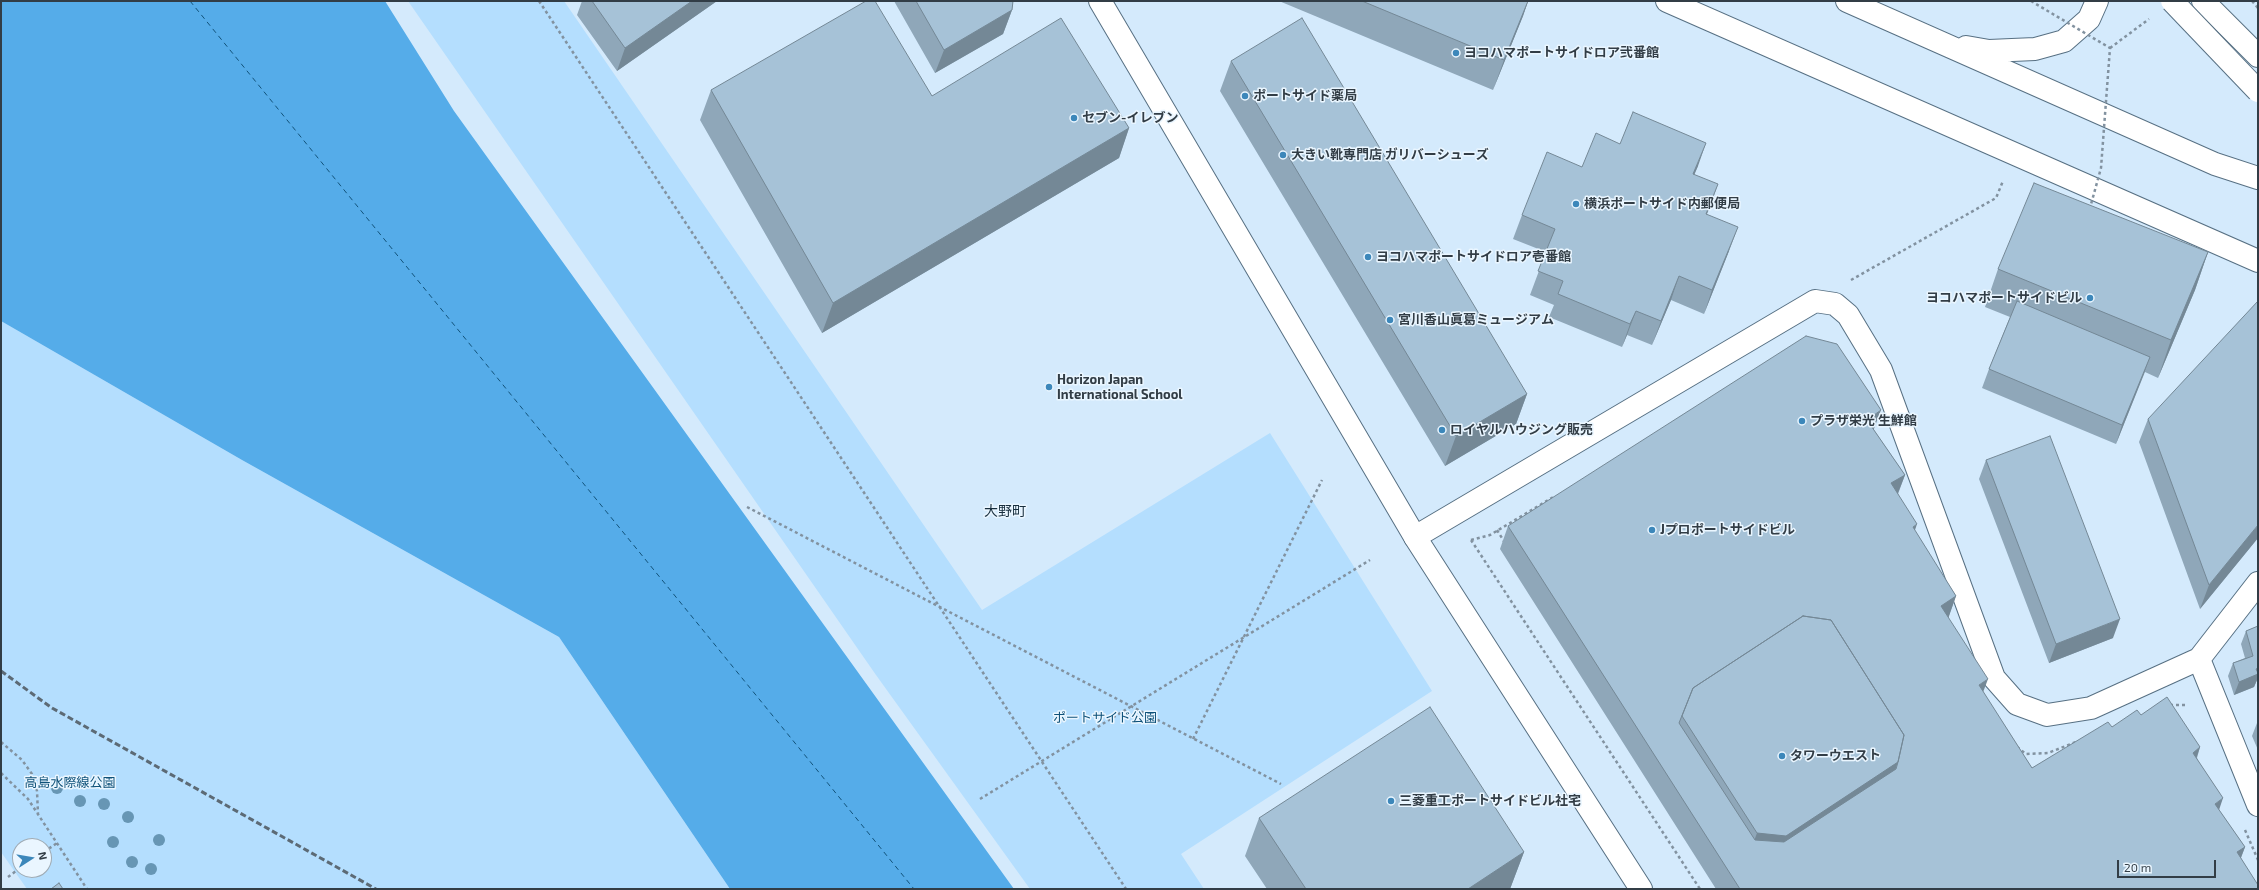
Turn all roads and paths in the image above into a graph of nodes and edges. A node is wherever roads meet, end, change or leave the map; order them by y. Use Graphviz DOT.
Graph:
graph roads {
  1 [pos="539,1"];
  2 [pos="1100,1"];
  3 [pos="1669,1"];
  4 [pos="1848,1"];
  5 [pos="2031,1"];
  6 [pos="2097,1"];
  7 [pos="2172,1"];
  8 [pos="2203,1"];
  9 [pos="2215,1"];
  10 [pos="2252,1"];
  11 [pos="2258,8"];
  12 [pos="2155,15"];
  13 [pos="1944,44"];
  14 [pos="2110,48"];
  15 [pos="2258,56"];
  16 [pos="2258,91"];
  17 [pos="2258,178"];
  18 [pos="2003,180"];
  19 [pos="2088,215"];
  20 [pos="2258,261"];
  21 [pos="1815,301"];
  22 [pos="1322,480"];
  23 [pos="1559,494"];
  24 [pos="747,507"];
  25 [pos="1497,530"];
  26 [pos="1466,533"];
  27 [pos="1415,537"];
  28 [pos="1471,540"];
  29 [pos="1506,545"];
  30 [pos="1370,560"];
  31 [pos="2258,583"];
  32 [pos="942,608"];
  33 [pos="1243,638"];
  34 [pos="2199,659"];
  35 [pos="1131,706"];
  36 [pos="2164,708"];
  37 [pos="2190,710"];
  38 [pos="1193,739"];
  39 [pos="1,742"];
  40 [pos="2077,742"];
  41 [pos="2014,746"];
  42 [pos="2026,754"];
  43 [pos="2021,760"];
  44 [pos="1043,761"];
  45 [pos="1,773"];
  46 [pos="1281,784"];
  47 [pos="980,799"];
  48 [pos="2258,805"];
  49 [pos="38,815"];
  50 [pos="2243,825"];
  51 [pos="57,843"];
  52 [pos="52,846"];
  53 [pos="2258,860"];
  54 [pos="12,874"];
  55 [pos="8,877"];
  56 [pos="87,889"];
  57 [pos="1126,889"];
  58 [pos="1641,889"];
  59 [pos="1700,889"];
  1 -- 32 [label="path"];
  2 -- 27 [label="main road"];
  3 -- 20 [label="main road"];
  4 -- 13 [label="main road"];
  5 -- 14 [label="path, bridge"];
  6 -- 13 [label="main road"];
  7 -- 16 [label="main road, bridge"];
  8 -- 15 [label="main road"];
  9 -- 15 [label="main road"];
  10 -- 11 [label="path"];
  12 -- 14 [label="path"];
  13 -- 17 [label="main road"];
  14 -- 19 [label="path, bridge"];
  18 -- 21 [label="path"];
  21 -- 27 [label="main road"];
  21 -- 34 [label="main road"];
  22 -- 33 [label="path"];
  23 -- 25 [label="path"];
  24 -- 32 [label="path"];
  25 -- 28 [label="path"];
  25 -- 29 [label="path"];
  26 -- 28 [label="path"];
  27 -- 58 [label="main road"];
  28 -- 59 [label="path"];
  30 -- 33 [label="path"];
  31 -- 34 [label="main road"];
  32 -- 35 [label="path"];
  32 -- 44 [label="path"];
  33 -- 35 [label="path"];
  33 -- 38 [label="path"];
  34 -- 48 [label="main road"];
  35 -- 38 [label="path"];
  35 -- 44 [label="path"];
  36 -- 37 [label="path"];
  38 -- 46 [label="path"];
  39 -- 49 [label="path"];
  40 -- 42 [label="path"];
  41 -- 42 [label="path"];
  42 -- 43 [label="path"];
  44 -- 47 [label="path"];
  44 -- 57 [label="path"];
  45 -- 49 [label="path"];
  49 -- 51 [label="path"];
  50 -- 53 [label="path"];
  51 -- 52 [label="path"];
  51 -- 56 [label="path"];
  54 -- 55 [label="path"];
}
